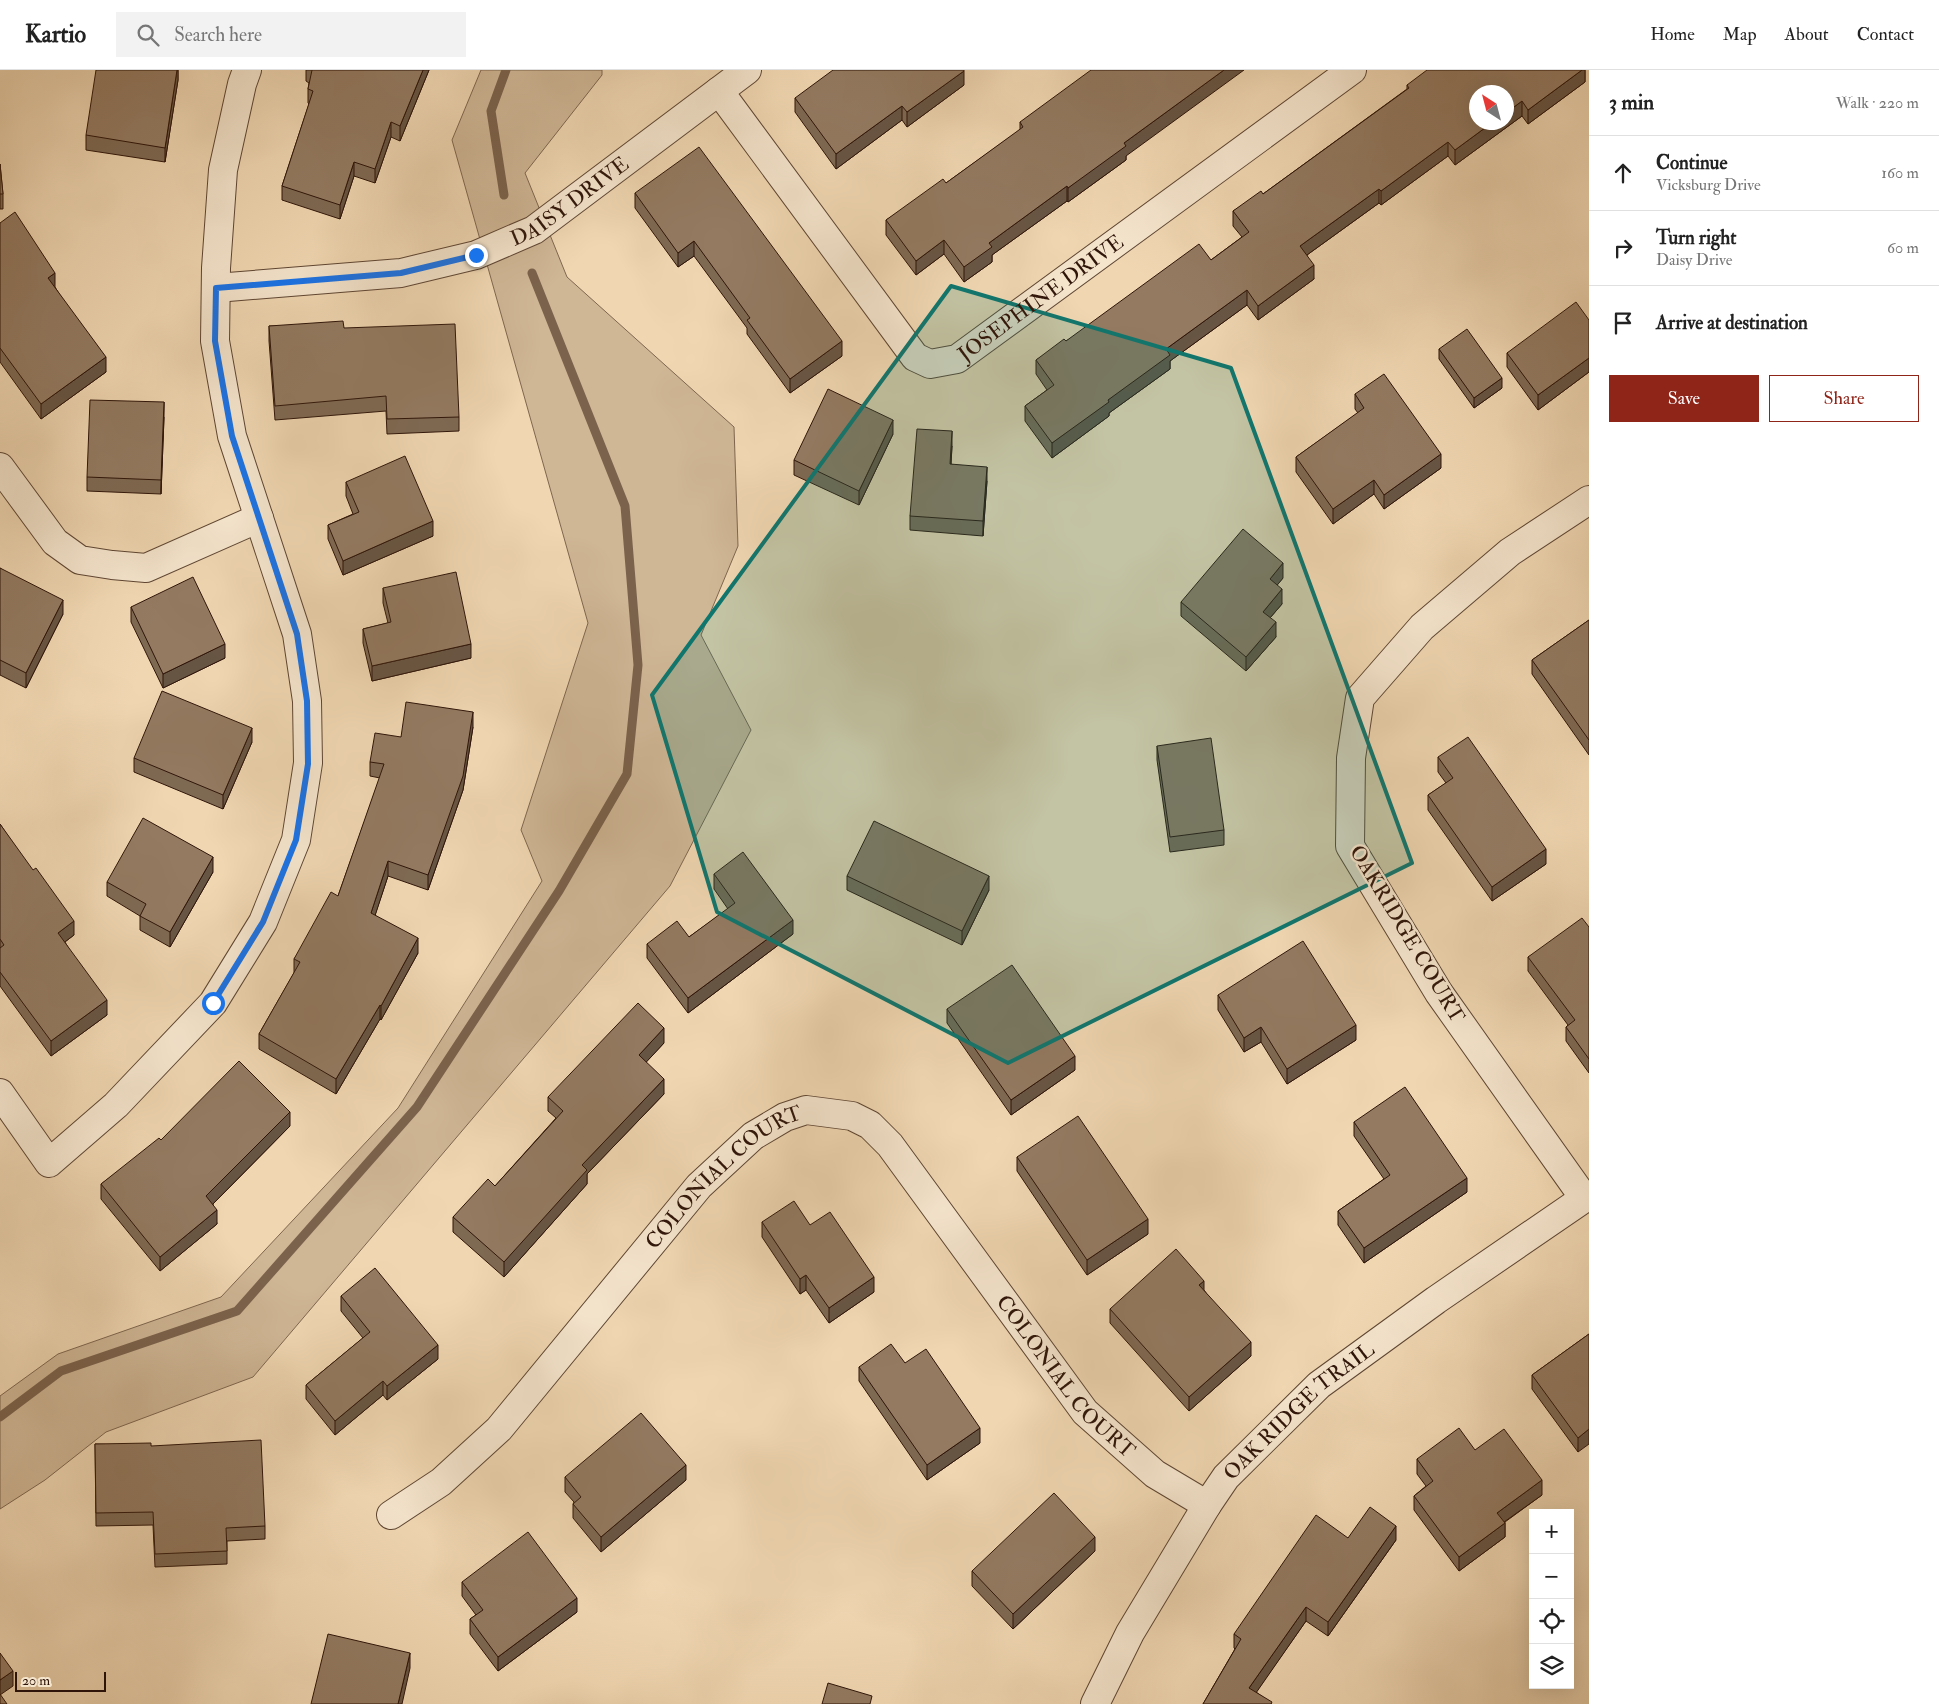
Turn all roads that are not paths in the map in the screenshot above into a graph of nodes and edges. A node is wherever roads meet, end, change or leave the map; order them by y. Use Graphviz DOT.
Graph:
graph roads {
  1 [pos="247,70"];
  2 [pos="747,70"];
  3 [pos="1352,70"];
  4 [pos="719,91"];
  5 [pos="216,288"];
  6 [pos="0,467"];
  7 [pos="1589,500"];
  8 [pos="259,518"];
  9 [pos="0,1093"];
  10 [pos="1587,1197"];
  11 [pos="1207,1505"];
  12 [pos="391,1515"];
  13 [pos="1095,1704"];
  1 -- 5 [label="street"];
  2 -- 4 [label="street, DAISY DRIVE"];
  3 -- 4 [label="street, JOSEPHINE DRIVE"];
  4 -- 5 [label="street, DAISY DRIVE"];
  5 -- 8 [label="street"];
  6 -- 8 [label="street"];
  7 -- 10 [label="street, OAKRIDGE COURT"];
  8 -- 9 [label="street"];
  10 -- 11 [label="street, OAK RIDGE TRAIL"];
  11 -- 12 [label="street, COLONIAL COURT"];
  11 -- 13 [label="street, OAK RIDGE TRAIL"];
}
